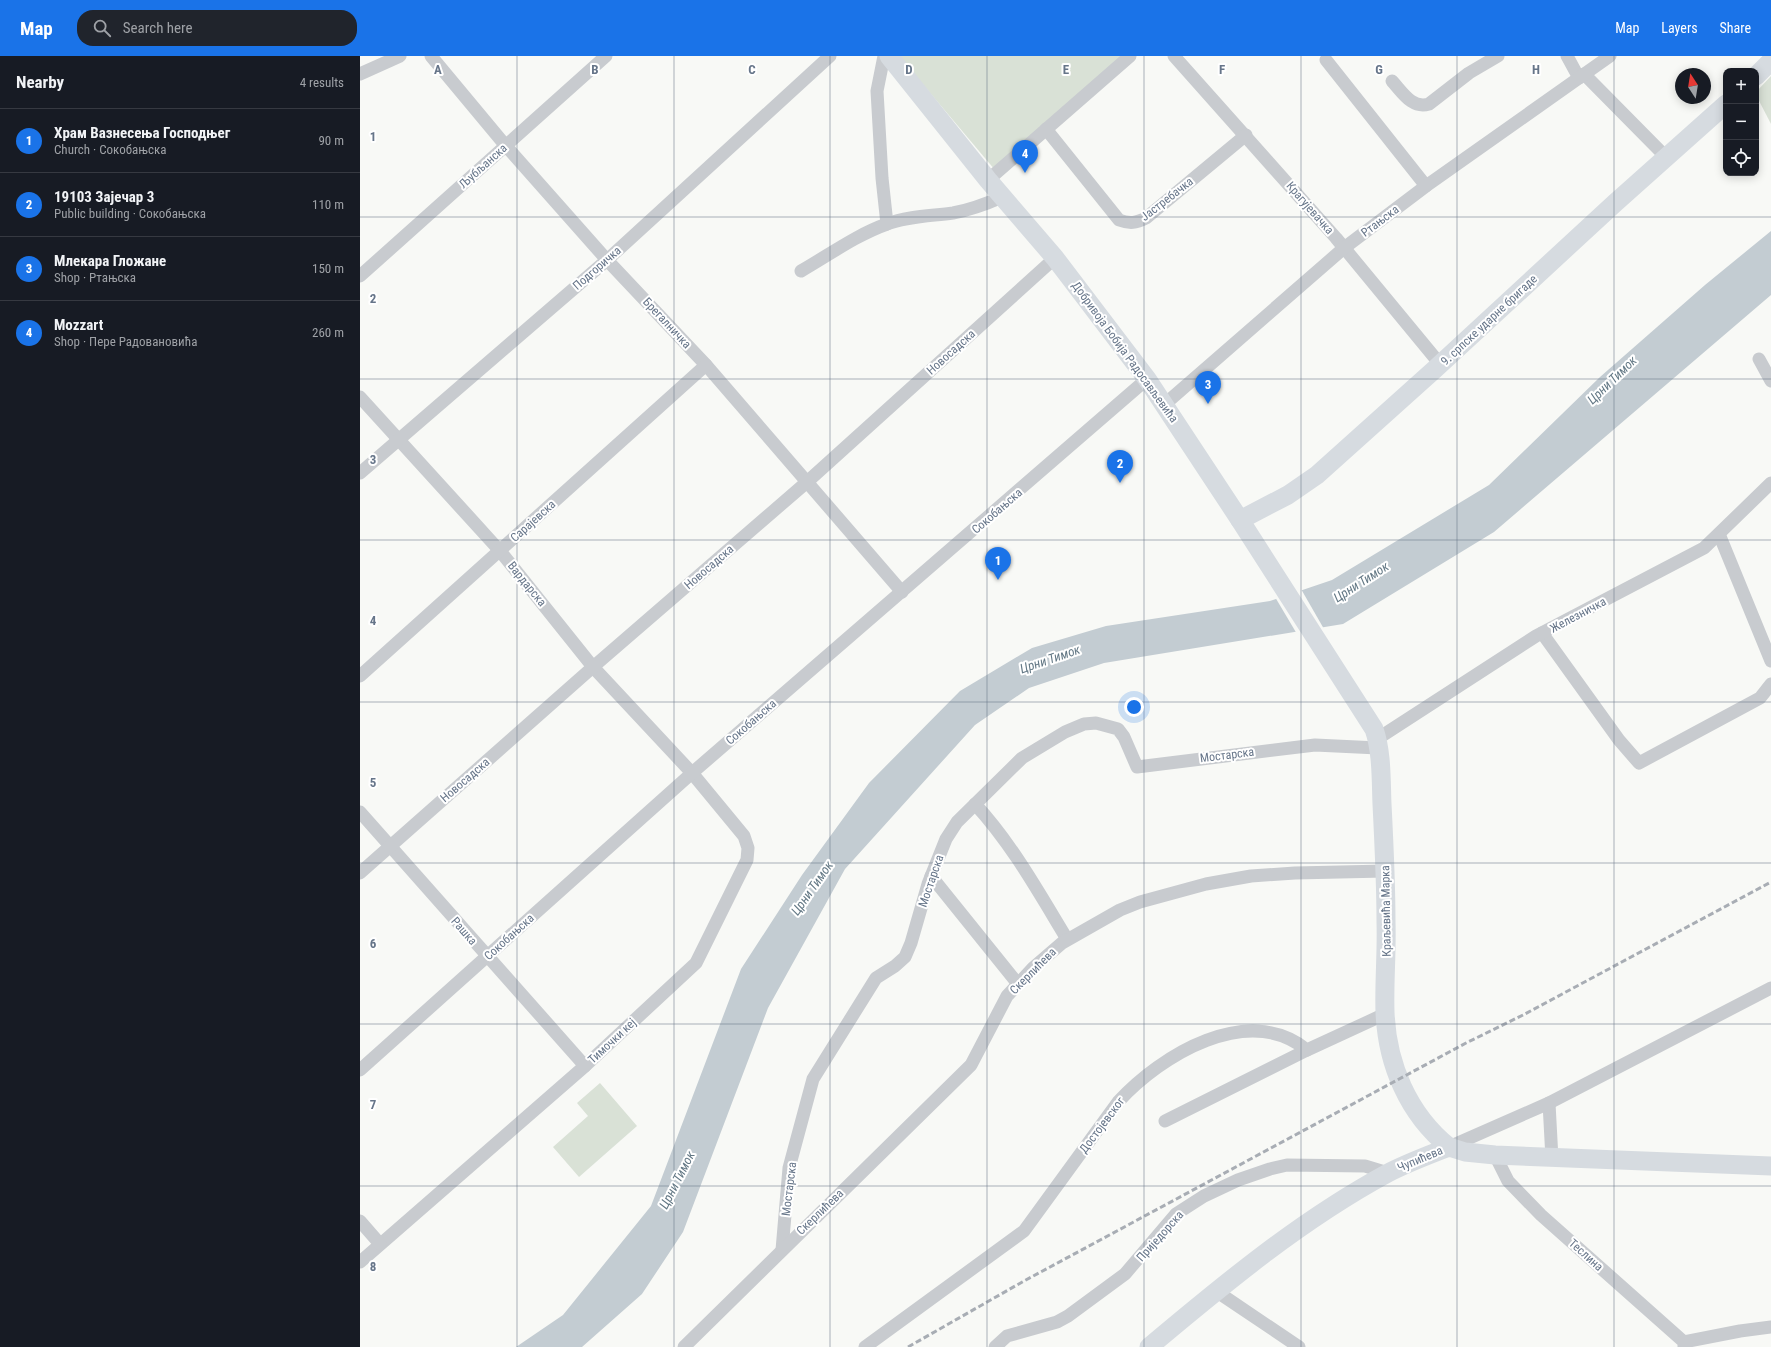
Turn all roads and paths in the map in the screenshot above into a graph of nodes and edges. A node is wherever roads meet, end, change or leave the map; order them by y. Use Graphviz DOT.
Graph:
graph roads {
  1 [pos="400,56"];
  2 [pos="431,56"];
  3 [pos="606,56"];
  4 [pos="830,56"];
  5 [pos="884,56"];
  6 [pos="889,56"];
  7 [pos="1130,56"];
  8 [pos="1174,56"];
  9 [pos="1498,56"];
  10 [pos="1567,56"];
  11 [pos="1610,56"];
  12 [pos="1326,60"];
  13 [pos="1771,61"];
  14 [pos="1759,73"];
  15 [pos="360,74"];
  16 [pos="1581,76"];
  17 [pos="1392,81"];
  18 [pos="1723,107"];
  19 [pos="1046,129"];
  20 [pos="1246,135"];
  21 [pos="506,146"];
  22 [pos="1666,157"];
  23 [pos="988,180"];
  24 [pos="1426,186"];
  25 [pos="1002,197"];
  26 [pos="887,224"];
  27 [pos="1344,248"];
  28 [pos="1055,258"];
  29 [pos="607,260"];
  30 [pos="802,271"];
  31 [pos="360,276"];
  32 [pos="1759,359"];
  33 [pos="1440,364"];
  34 [pos="706,365"];
  35 [pos="1147,379"];
  36 [pos="1771,381"];
  37 [pos="360,397"];
  38 [pos="1164,404"];
  39 [pos="399,439"];
  40 [pos="360,473"];
  41 [pos="807,482"];
  42 [pos="1771,483"];
  43 [pos="1240,520"];
  44 [pos="1719,534"];
  45 [pos="500,551"];
  46 [pos="902,592"];
  47 [pos="1542,633"];
  48 [pos="1771,661"];
  49 [pos="593,667"];
  50 [pos="1335,667"];
  51 [pos="360,676"];
  52 [pos="1771,684"];
  53 [pos="1378,743"];
  54 [pos="692,773"];
  55 [pos="975,804"];
  56 [pos="360,812"];
  57 [pos="390,847"];
  58 [pos="1385,871"];
  59 [pos="360,873"];
  60 [pos="931,876"];
  61 [pos="1067,939"];
  62 [pos="488,957"];
  63 [pos="1018,984"];
  64 [pos="1771,988"];
  65 [pos="1385,1014"];
  66 [pos="1307,1050"];
  67 [pos="585,1066"];
  68 [pos="360,1070"];
  69 [pos="1549,1103"];
  70 [pos="1165,1121"];
  71 [pos="1449,1147"];
  72 [pos="1495,1155"];
  73 [pos="1552,1158"];
  74 [pos="1771,1166"];
  75 [pos="1388,1173"];
  76 [pos="360,1221"];
  77 [pos="380,1244"];
  78 [pos="782,1250"];
  79 [pos="360,1262"];
  80 [pos="1216,1291"];
  81 [pos="1771,1327"];
  82 [pos="1684,1345"];
  83 [pos="684,1347"];
  84 [pos="865,1347"];
  85 [pos="995,1347"];
  86 [pos="1149,1347"];
  87 [pos="1299,1347"];
  1 -- 15 [label="street"];
  2 -- 21 [label="street, Брегалничка"];
  3 -- 21 [label="street, Љубљанска"];
  4 -- 29 [label="street, Подгоричка"];
  5 -- 26 [label="street"];
  6 -- 23 [label="street, Добривоја Бобија Радосављевића"];
  7 -- 19 [label="street"];
  8 -- 20 [label="street, Крагујевачка"];
  9 -- 17 [label="street"];
  10 -- 16 [label="street"];
  11 -- 16 [label="street, Ртањска"];
  12 -- 24 [label="street"];
  13 -- 14 [label="street"];
  16 -- 22 [label="street"];
  16 -- 24 [label="street, Ртањска"];
  18 -- 22 [label="street, 9. српске ударне бригаде"];
  19 -- 20 [label="street, Јастребачка"];
  19 -- 23 [label="street"];
  20 -- 27 [label="street, Крагујевачка"];
  21 -- 29 [label="street, Брегалничка"];
  21 -- 31 [label="street, Љубљанска"];
  22 -- 33 [label="street, 9. српске ударне бригаде"];
  23 -- 25 [label="street, Добривоја Бобија Радосављевића"];
  24 -- 27 [label="street, Ртањска"];
  25 -- 26 [label="street"];
  25 -- 28 [label="street, Добривоја Бобија Радосављевића"];
  26 -- 30 [label="street"];
  27 -- 33 [label="street, Крагујевачка"];
  27 -- 38 [label="street, Ртањска"];
  28 -- 35 [label="street, Добривоја Бобија Радосављевића"];
  28 -- 41 [label="street, Новосадска"];
  29 -- 34 [label="street, Брегалничка"];
  29 -- 39 [label="street, Подгоричка"];
  32 -- 36 [label="street"];
  33 -- 43 [label="street, 9. српске ударне бригаде"];
  34 -- 41 [label="street, Брегалничка"];
  34 -- 45 [label="street, Сарајевска"];
  35 -- 38 [label="street, Добривоја Бобија Радосављевића"];
  35 -- 46 [label="street, Сокобањска"];
  37 -- 39 [label="street, Вардарска"];
  38 -- 43 [label="street, Добривоја Бобија Радосављевића"];
  39 -- 40 [label="street, Подгоричка"];
  39 -- 45 [label="street, Вардарска"];
  41 -- 46 [label="street, Брегалничка"];
  41 -- 49 [label="street, Новосадска"];
  42 -- 44 [label="street, Железничка"];
  43 -- 50 [label="street, Добривоја Бобија Радосављевића"];
  44 -- 47 [label="street, Железничка"];
  44 -- 48 [label="street"];
  45 -- 49 [label="street, Вардарска"];
  45 -- 51 [label="street, Сарајевска"];
  46 -- 54 [label="street, Сокобањска"];
  47 -- 52 [label="street"];
  47 -- 53 [label="street, Железничка"];
  49 -- 54 [label="street, Вардарска"];
  49 -- 57 [label="street, Новосадска"];
  50 -- 53 [label="street, Краљевића Марка"];
  53 -- 55 [label="street, Мостарска"];
  53 -- 58 [label="street, Краљевића Марка"];
  54 -- 62 [label="street, Сокобањска"];
  54 -- 67 [label="street, Тимочки кеј"];
  55 -- 60 [label="street, Мостарска"];
  55 -- 61 [label="street"];
  56 -- 57 [label="street, Рашка"];
  57 -- 59 [label="street, Новосадска"];
  57 -- 62 [label="street, Рашка"];
  58 -- 61 [label="street, Скерлићева"];
  58 -- 65 [label="street, Краљевића Марка"];
  60 -- 63 [label="street"];
  60 -- 78 [label="street, Мостарска"];
  61 -- 63 [label="street, Скерлићева"];
  62 -- 67 [label="street, Рашка"];
  62 -- 68 [label="street, Сокобањска"];
  63 -- 78 [label="street, Скерлићева"];
  64 -- 69 [label="street"];
  65 -- 66 [label="street"];
  65 -- 71 [label="street, Краљевића Марка"];
  66 -- 70 [label="street"];
  66 -- 84 [label="street, Достојевског"];
  67 -- 77 [label="street, Тимочки кеј"];
  69 -- 71 [label="street"];
  69 -- 73 [label="street"];
  71 -- 72 [label="street, Чупићева"];
  71 -- 75 [label="street, Чупићева"];
  72 -- 73 [label="street, Чупићева"];
  72 -- 82 [label="street, Теслина"];
  73 -- 74 [label="street, Чупићева"];
  75 -- 80 [label="street, Чупићева"];
  75 -- 85 [label="street, Приједорска"];
  76 -- 77 [label="street"];
  77 -- 79 [label="street, Тимочки кеј"];
  78 -- 83 [label="street"];
  80 -- 86 [label="street, Чупићева"];
  80 -- 87 [label="street"];
  81 -- 82 [label="street"];
}
